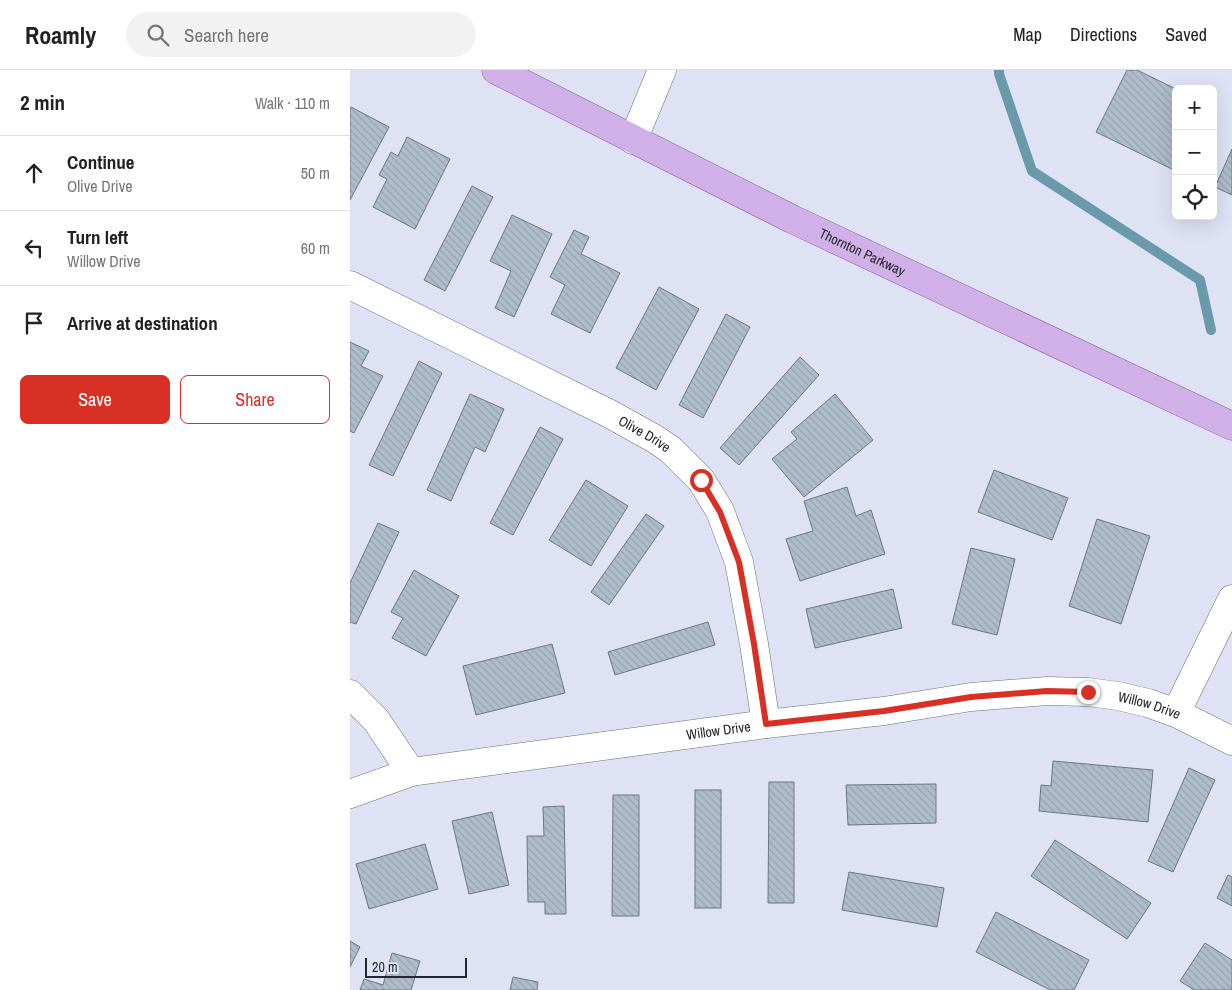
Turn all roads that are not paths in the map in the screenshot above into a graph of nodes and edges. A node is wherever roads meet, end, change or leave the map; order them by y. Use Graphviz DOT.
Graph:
graph roads {
  1 [pos="496,70"];
  2 [pos="662,70"];
  3 [pos="633,140"];
  4 [pos="350,285"];
  5 [pos="1232,426"];
  6 [pos="1232,599"];
  7 [pos="350,694"];
  8 [pos="1176,713"];
  9 [pos="766,724"];
  10 [pos="1232,741"];
  11 [pos="410,772"];
  12 [pos="350,794"];
  1 -- 3 [label="main road, Thornton Parkway"];
  2 -- 3 [label="street"];
  3 -- 5 [label="main road, Thornton Parkway"];
  4 -- 9 [label="street, Olive Drive"];
  6 -- 8 [label="street"];
  7 -- 11 [label="street"];
  8 -- 9 [label="street, Willow Drive"];
  8 -- 10 [label="street, Willow Drive"];
  9 -- 11 [label="street, Willow Drive"];
  11 -- 12 [label="street, Willow Drive"];
}
